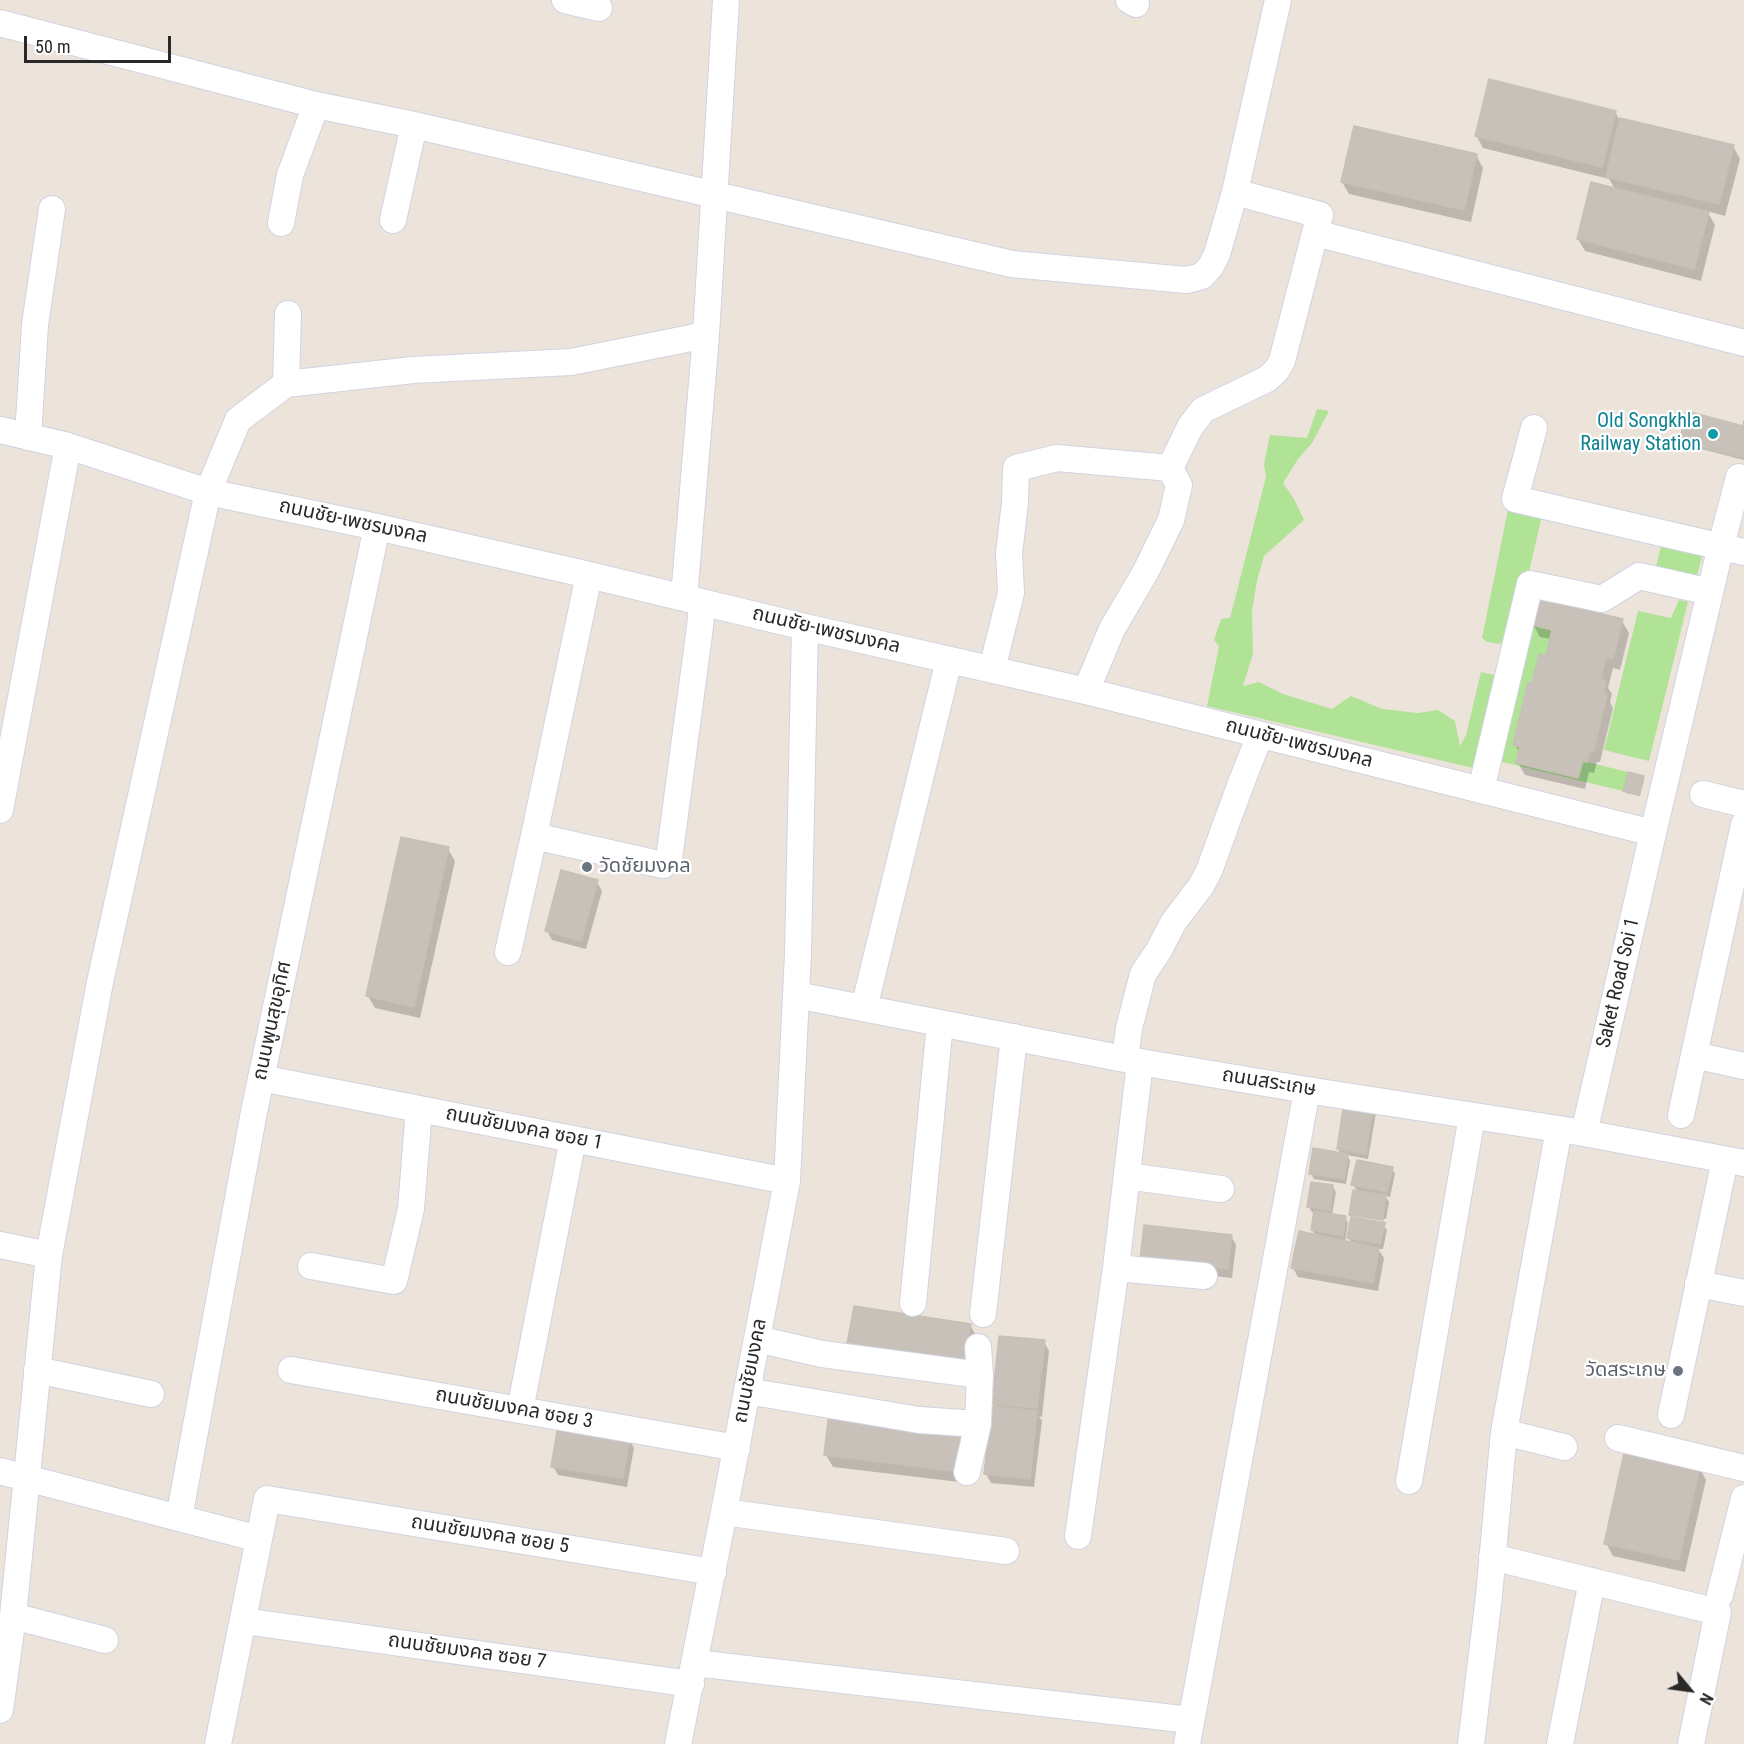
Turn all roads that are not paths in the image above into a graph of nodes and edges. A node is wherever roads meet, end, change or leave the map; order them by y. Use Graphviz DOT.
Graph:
graph roads {
  1 [pos="565,0"];
  2 [pos="726,0"];
  3 [pos="1278,0"];
  4 [pos="599,8"];
  5 [pos="0,23"];
  6 [pos="316,105"];
  7 [pos="414,125"];
  8 [pos="1234,192"];
  9 [pos="715,194"];
  10 [pos="52,209"];
  11 [pos="393,220"];
  12 [pos="281,223"];
  13 [pos="1315,233"];
  14 [pos="288,314"];
  15 [pos="706,334"];
  16 [pos="1744,344"];
  17 [pos="286,384"];
  18 [pos="1534,428"];
  19 [pos="0,430"];
  20 [pos="28,437"];
  21 [pos="68,446"];
  22 [pos="1170,468"];
  23 [pos="1739,477"];
  24 [pos="208,492"];
  25 [pos="377,527"];
  26 [pos="1732,549"];
  27 [pos="589,575"];
  28 [pos="1710,592"];
  29 [pos="693,600"];
  30 [pos="805,627"];
  31 [pos="949,660"];
  32 [pos="992,669"];
  33 [pos="1086,691"];
  34 [pos="1260,735"];
  35 [pos="1481,790"];
  36 [pos="1703,794"];
  37 [pos="1744,804"];
  38 [pos="0,810"];
  39 [pos="1744,825"];
  40 [pos="1653,833"];
  41 [pos="534,836"];
  42 [pos="508,952"];
  43 [pos="796,995"];
  44 [pos="864,1008"];
  45 [pos="940,1023"];
  46 [pos="1014,1037"];
  47 [pos="1694,1055"];
  48 [pos="1132,1060"];
  49 [pos="1744,1066"];
  50 [pos="261,1078"];
  51 [pos="1307,1090"];
  52 [pos="419,1108"];
  53 [pos="1681,1115"];
  54 [pos="1472,1116"];
  55 [pos="1558,1129"];
  56 [pos="1584,1133"];
  57 [pos="573,1139"];
  58 [pos="1735,1162"];
  59 [pos="1127,1176"];
  60 [pos="787,1181"];
  61 [pos="1221,1189"];
  62 [pos="0,1245"];
  63 [pos="49,1255"];
  64 [pos="311,1266"];
  65 [pos="1116,1268"];
  66 [pos="1204,1276"];
  67 [pos="1698,1284"];
  68 [pos="1744,1293"];
  69 [pos="913,1303"];
  70 [pos="982,1314"];
  71 [pos="757,1339"];
  72 [pos="978,1347"];
  73 [pos="37,1370"];
  74 [pos="291,1370"];
  75 [pos="980,1375"];
  76 [pos="747,1391"];
  77 [pos="151,1394"];
  78 [pos="520,1410"];
  79 [pos="1671,1415"];
  80 [pos="978,1424"];
  81 [pos="1504,1432"];
  82 [pos="1618,1438"];
  83 [pos="1564,1447"];
  84 [pos="737,1448"];
  85 [pos="1744,1468"];
  86 [pos="0,1471"];
  87 [pos="967,1472"];
  88 [pos="26,1478"];
  89 [pos="1409,1481"];
  90 [pos="1744,1498"];
  91 [pos="724,1512"];
  92 [pos="179,1518"];
  93 [pos="1078,1536"];
  94 [pos="259,1539"];
  95 [pos="1006,1551"];
  96 [pos="1491,1557"];
  97 [pos="713,1572"];
  98 [pos="1592,1581"];
  99 [pos="1720,1595"];
  100 [pos="13,1616"];
  101 [pos="244,1621"];
  102 [pos="105,1640"];
  103 [pos="693,1673"];
  104 [pos="0,1710"];
  105 [pos="1189,1732"];
  106 [pos="218,1744"];
  107 [pos="678,1744"];
  108 [pos="1471,1744"];
  109 [pos="1560,1744"];
  110 [pos="1691,1744"];
  1 -- 4 [label="street"];
  2 -- 9 [label="street"];
  3 -- 8 [label="street"];
  5 -- 6 [label="street"];
  6 -- 7 [label="street"];
  6 -- 12 [label="street"];
  7 -- 9 [label="street"];
  7 -- 11 [label="street"];
  8 -- 9 [label="street"];
  8 -- 13 [label="street"];
  9 -- 15 [label="street"];
  10 -- 20 [label="street"];
  13 -- 16 [label="street"];
  13 -- 22 [label="street"];
  14 -- 17 [label="street"];
  15 -- 17 [label="street"];
  15 -- 29 [label="street"];
  17 -- 24 [label="street"];
  18 -- 26 [label="street"];
  19 -- 20 [label="street, ถนนชัย-เพชรมงคล"];
  20 -- 21 [label="street, ถนนชัย-เพชรมงคล"];
  21 -- 24 [label="street, ถนนชัย-เพชรมงคล"];
  21 -- 38 [label="street"];
  22 -- 32 [label="street"];
  22 -- 33 [label="street"];
  23 -- 26 [label="street, Saket Road Soi 1"];
  24 -- 25 [label="street, ถนนชัย-เพชรมงคล"];
  24 -- 63 [label="street"];
  25 -- 27 [label="street, ถนนชัย-เพชรมงคล"];
  25 -- 50 [label="street, ถนนพูนสุขอุทิศ"];
  26 -- 28 [label="street, Saket Road Soi 1"];
  27 -- 29 [label="street, ถนนชัย-เพชรมงคล"];
  27 -- 41 [label="street"];
  28 -- 35 [label="street"];
  28 -- 40 [label="street, Saket Road Soi 1"];
  29 -- 30 [label="street, ถนนชัย-เพชรมงคล"];
  29 -- 41 [label="street"];
  30 -- 31 [label="street, ถนนชัย-เพชรมงคล"];
  30 -- 43 [label="street, ถนนชัยมงคล"];
  31 -- 32 [label="street, ถนนชัย-เพชรมงคล"];
  31 -- 44 [label="street"];
  32 -- 33 [label="street, ถนนชัย-เพชรมงคล"];
  33 -- 34 [label="street, ถนนชัย-เพชรมงคล"];
  34 -- 35 [label="street, ถนนชัย-เพชรมงคล"];
  34 -- 48 [label="street"];
  35 -- 40 [label="street, ถนนชัย-เพชรมงคล"];
  36 -- 37 [label="street"];
  39 -- 47 [label="street"];
  40 -- 56 [label="street, Saket Road Soi 1"];
  41 -- 42 [label="street"];
  43 -- 44 [label="street, ถนนสระเกษ"];
  43 -- 60 [label="street, ถนนชัยมงคล"];
  44 -- 45 [label="street, ถนนสระเกษ"];
  45 -- 46 [label="street, ถนนสระเกษ"];
  45 -- 69 [label="street"];
  46 -- 48 [label="street, ถนนสระเกษ"];
  46 -- 70 [label="street"];
  47 -- 49 [label="street"];
  47 -- 53 [label="street"];
  48 -- 51 [label="street, ถนนสระเกษ"];
  48 -- 59 [label="street"];
  50 -- 52 [label="street, ถนนชัยมงคล ซอย 1"];
  50 -- 92 [label="street, ถนนพูนสุขอุทิศ"];
  51 -- 54 [label="street, ถนนสระเกษ"];
  51 -- 105 [label="street"];
  52 -- 57 [label="street, ถนนชัยมงคล ซอย 1"];
  52 -- 64 [label="street"];
  54 -- 55 [label="street, ถนนสระเกษ"];
  54 -- 89 [label="street"];
  55 -- 56 [label="street, ถนนสระเกษ"];
  55 -- 81 [label="street"];
  56 -- 58 [label="street, ถนนสระเกษ"];
  57 -- 60 [label="street, ถนนชัยมงคล ซอย 1"];
  57 -- 78 [label="street"];
  58 -- 67 [label="street"];
  59 -- 61 [label="street"];
  59 -- 65 [label="street"];
  60 -- 71 [label="street, ถนนชัยมงคล"];
  62 -- 63 [label="street"];
  63 -- 73 [label="street"];
  65 -- 66 [label="street"];
  65 -- 93 [label="street"];
  67 -- 68 [label="street"];
  67 -- 79 [label="street"];
  71 -- 75 [label="street"];
  71 -- 76 [label="street, ถนนชัยมงคล"];
  72 -- 75 [label="street"];
  73 -- 77 [label="street"];
  73 -- 88 [label="street"];
  74 -- 78 [label="street, ถนนชัยมงคล ซอย 3"];
  75 -- 80 [label="street"];
  76 -- 80 [label="street"];
  76 -- 84 [label="street, ถนนชัยมงคล"];
  78 -- 84 [label="street, ถนนชัยมงคล ซอย 3"];
  80 -- 87 [label="street"];
  81 -- 83 [label="street"];
  81 -- 96 [label="street"];
  82 -- 85 [label="street"];
  84 -- 91 [label="street, ถนนชัยมงคล"];
  86 -- 88 [label="street"];
  88 -- 92 [label="street"];
  88 -- 100 [label="street"];
  90 -- 99 [label="street"];
  91 -- 95 [label="street"];
  91 -- 97 [label="street, ถนนชัยมงคล"];
  92 -- 94 [label="street"];
  94 -- 97 [label="street, ถนนชัยมงคล ซอย 5"];
  94 -- 101 [label="street"];
  96 -- 98 [label="street"];
  96 -- 108 [label="street"];
  97 -- 103 [label="street, ถนนชัยมงคล"];
  98 -- 109 [label="street"];
  98 -- 110 [label="street"];
  100 -- 102 [label="street"];
  100 -- 104 [label="street"];
  101 -- 103 [label="street, ถนนชัยมงคล ซอย 7"];
  101 -- 106 [label="street"];
  103 -- 105 [label="street, ถนนชัยมงคล ซอย 7"];
  103 -- 107 [label="street, ถนนชัยมงคล"];
}
